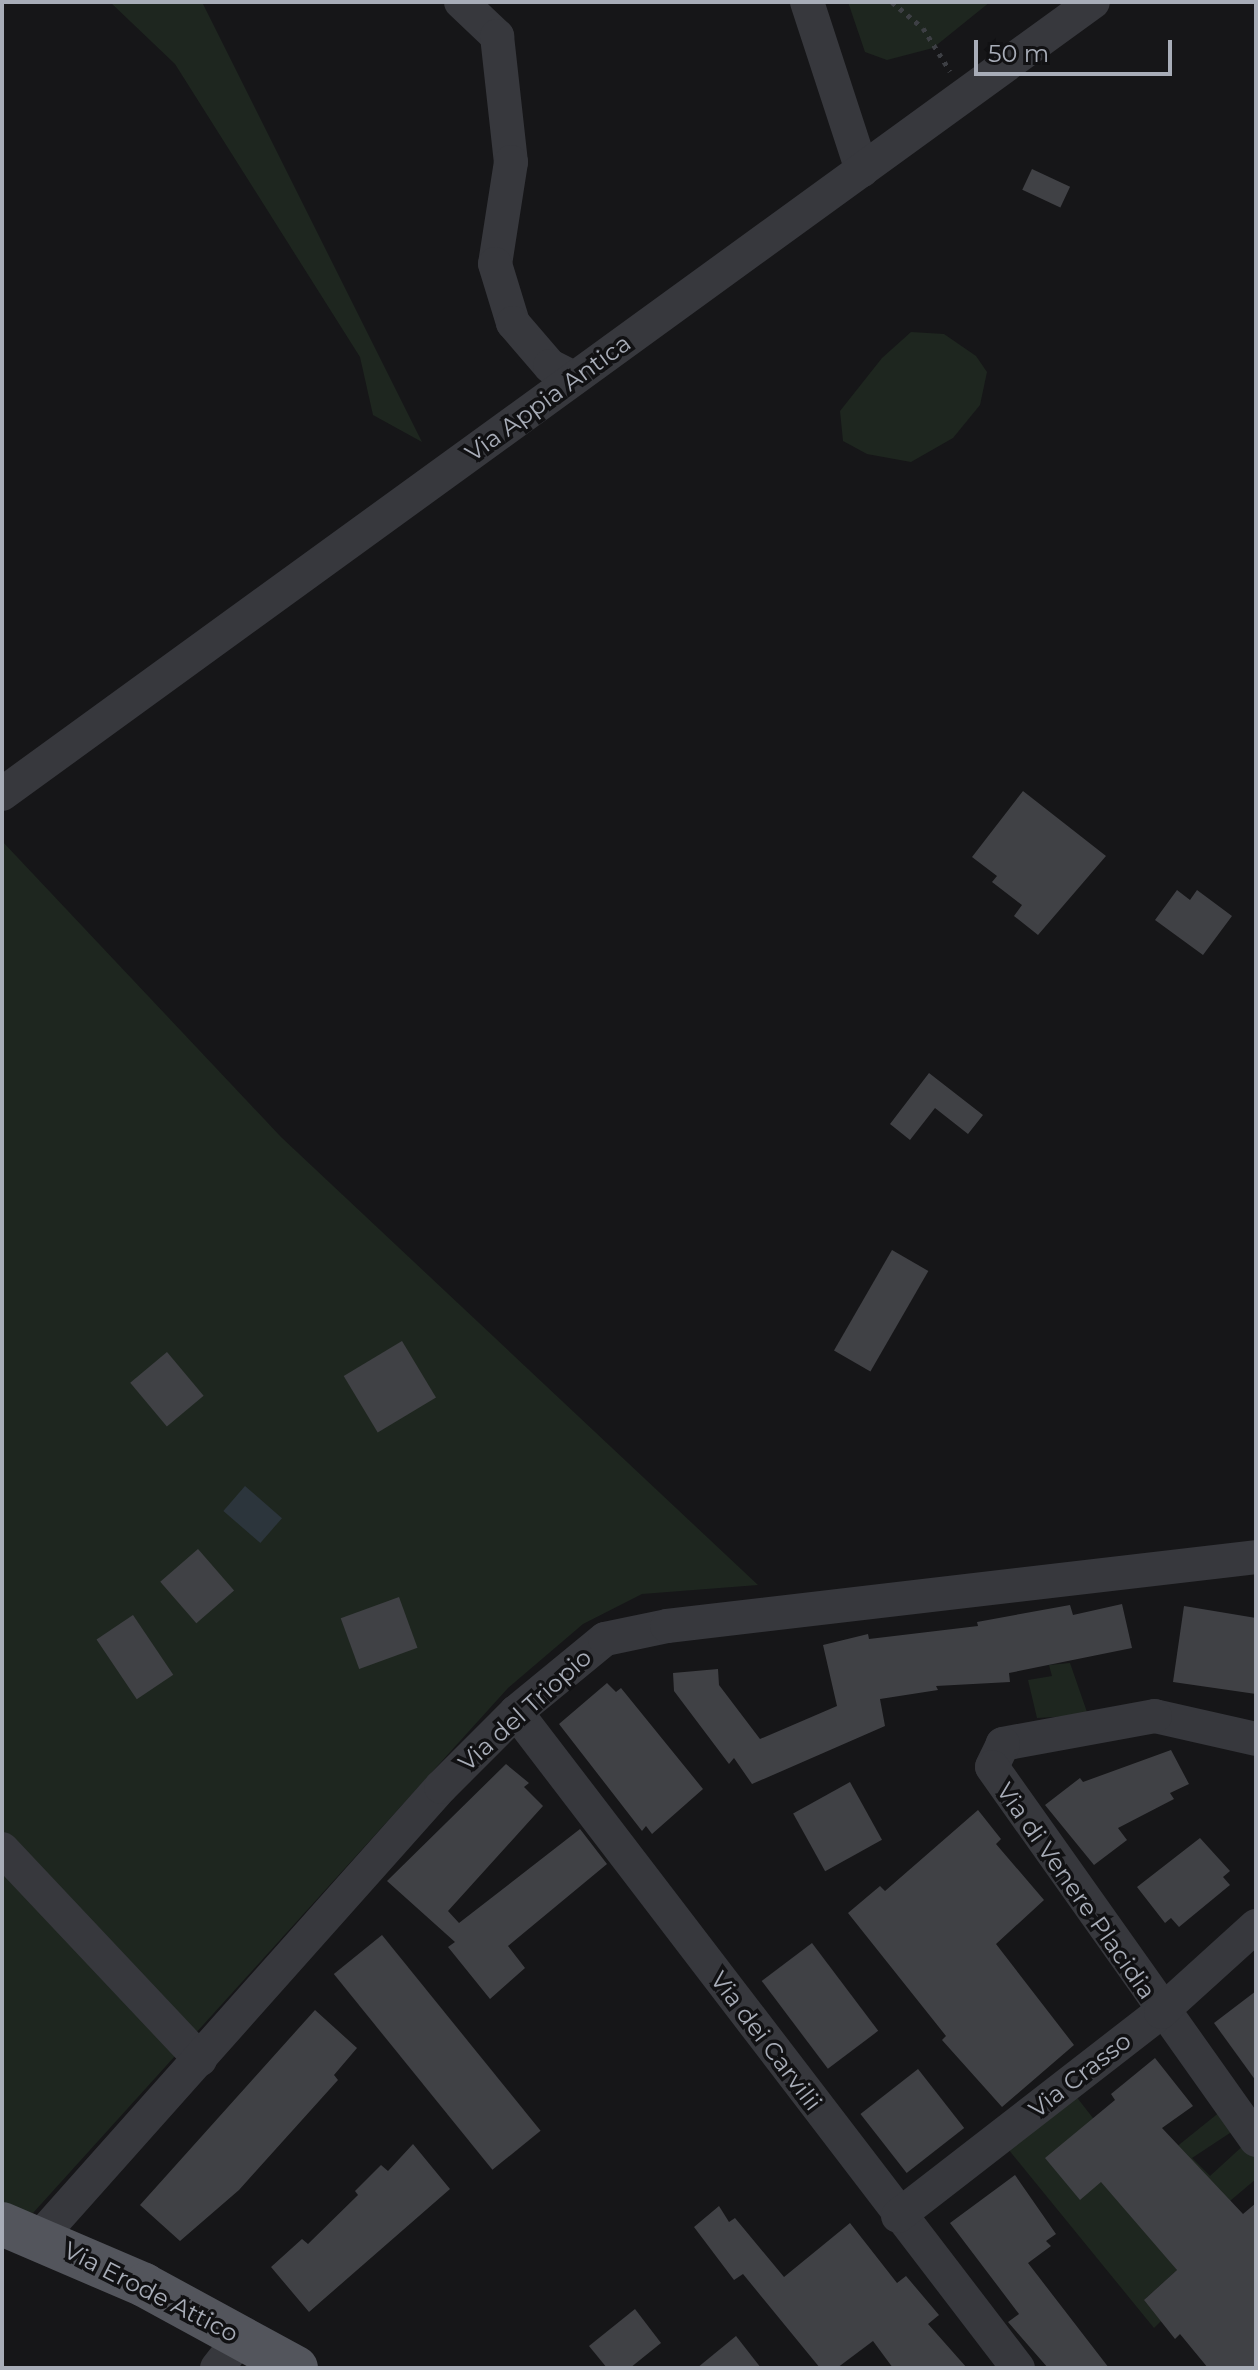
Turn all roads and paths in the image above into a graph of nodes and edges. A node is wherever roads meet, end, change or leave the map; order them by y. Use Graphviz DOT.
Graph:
graph roads {
  1 [pos="461,2"];
  2 [pos="807,2"];
  3 [pos="892,2"];
  4 [pos="1093,2"];
  5 [pos="965,95"];
  6 [pos="862,170"];
  7 [pos="574,378"];
  8 [pos="2,794"];
  9 [pos="1256,1557"];
  10 [pos="516,1712"];
  11 [pos="1256,1739"];
  12 [pos="2,1849"];
  13 [pos="1256,1926"];
  14 [pos="1161,2012"];
  15 [pos="200,2059"];
  16 [pos="1256,2140"];
  17 [pos="898,2216"];
  18 [pos="21,2230"];
  19 [pos="229,2352"];
  20 [pos="296,2368"];
  21 [pos="1018,2368"];
  1 -- 7 [label="street"];
  2 -- 6 [label="street"];
  3 -- 5 [label="path"];
  4 -- 5 [label="street, Via Appia Antica"];
  5 -- 6 [label="street, Via Appia Antica"];
  6 -- 7 [label="street, Via Appia Antica"];
  7 -- 8 [label="street, Via Appia Antica"];
  9 -- 10 [label="street, Via del Triopio"];
  10 -- 15 [label="street, Via del Triopio"];
  10 -- 17 [label="street, Via dei Carvilii"];
  11 -- 14 [label="street, Via di Venere Placidia"];
  12 -- 15 [label="street"];
  13 -- 14 [label="street, Via Crasso"];
  14 -- 16 [label="street, Via di Venere Placidia"];
  14 -- 17 [label="street, Via Crasso"];
  15 -- 18 [label="street, Via del Triopio"];
  17 -- 21 [label="street, Via dei Carvilii"];
  18 -- 19 [label="main road, Via Erode Attico"];
  19 -- 20 [label="main road, Via Erode Attico"];
}
